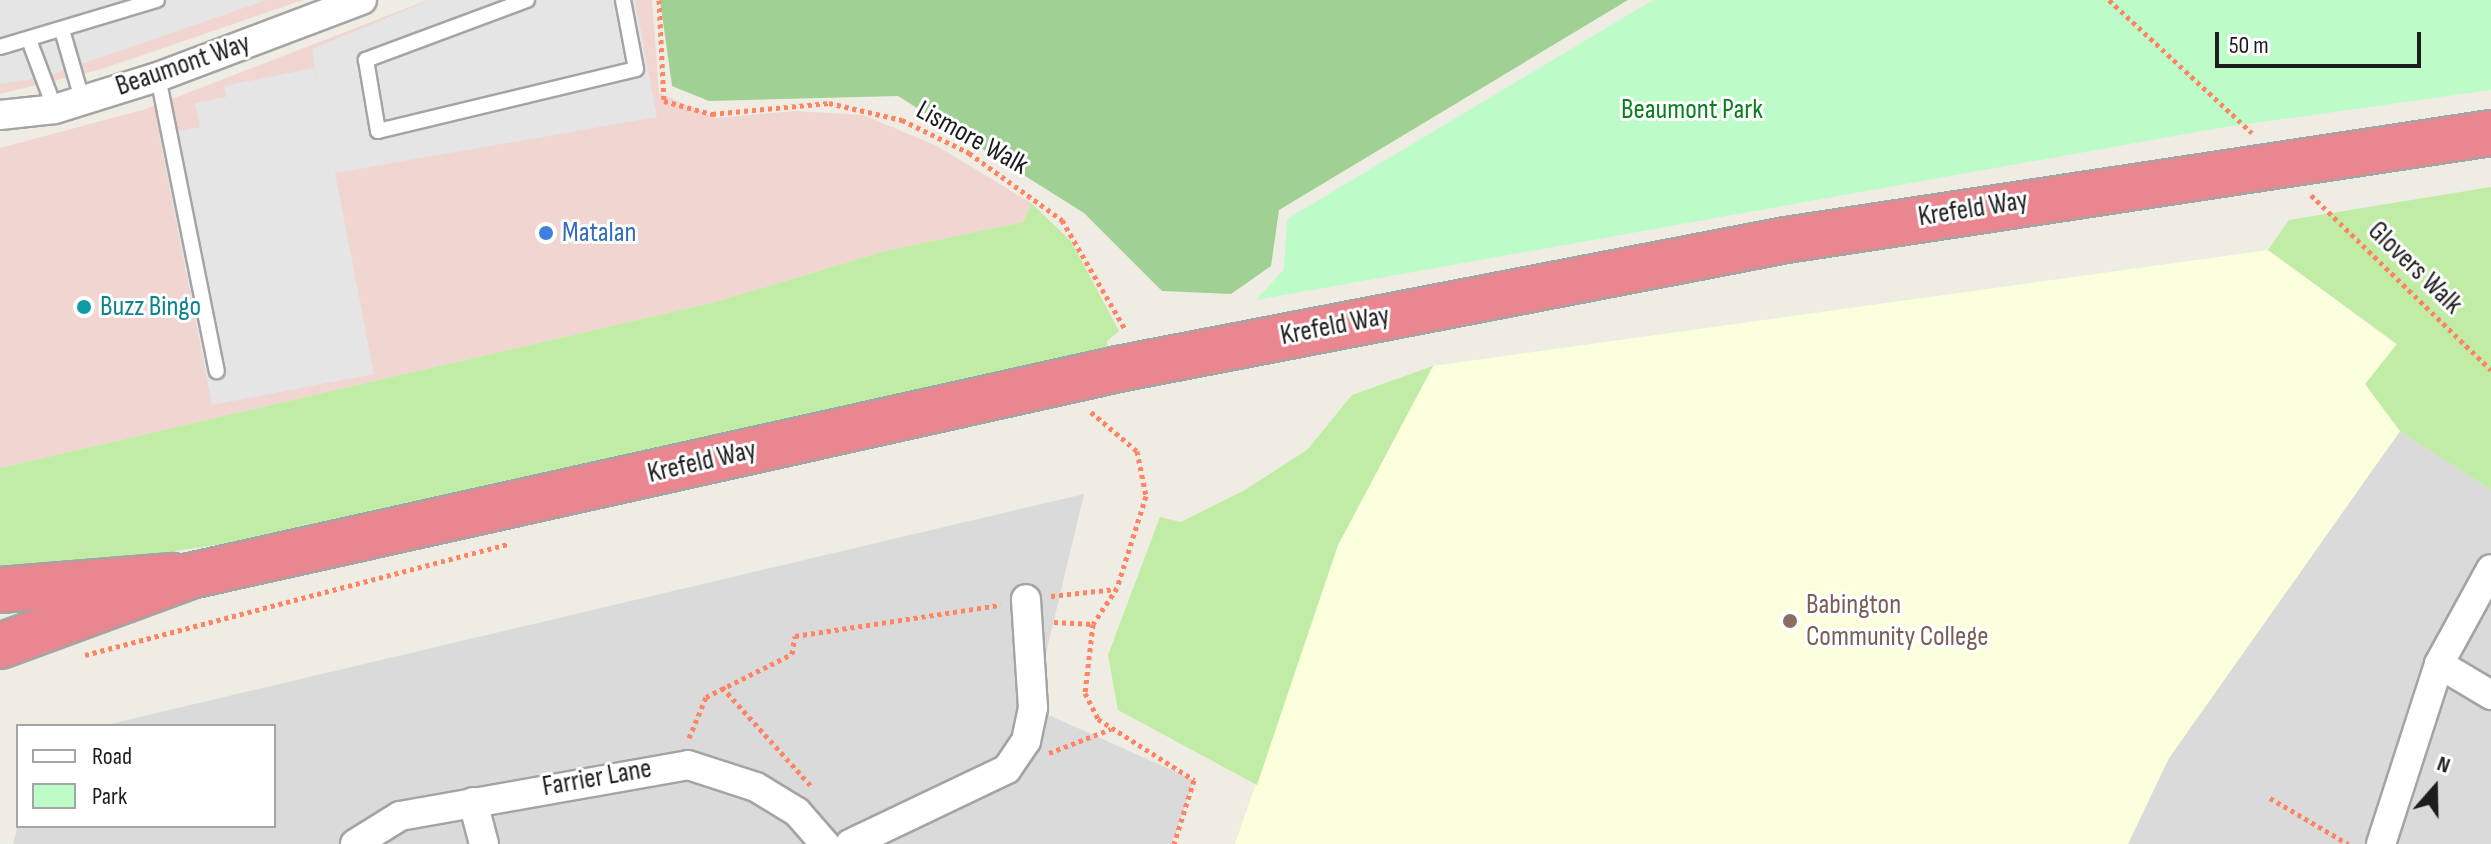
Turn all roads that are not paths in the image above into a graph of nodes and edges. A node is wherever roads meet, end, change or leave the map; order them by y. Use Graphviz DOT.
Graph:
graph roads {
  1 [pos="157,0"];
  2 [pos="362,0"];
  3 [pos="527,0"];
  4 [pos="623,0"];
  5 [pos="62,30"];
  6 [pos="29,40"];
  7 [pos="0,47"];
  8 [pos="158,77"];
  9 [pos="82,99"];
  10 [pos="55,109"];
  11 [pos="0,115"];
  12 [pos="2491,133"];
  13 [pos="217,371"];
  14 [pos="2491,569"];
  15 [pos="190,576"];
  16 [pos="0,590"];
  17 [pos="1025,610"];
  18 [pos="0,646"];
  19 [pos="2439,664"];
  20 [pos="2491,695"];
  21 [pos="473,802"];
  22 [pos="355,844"];
  23 [pos="484,844"];
  24 [pos="825,844"];
  25 [pos="850,844"];
  26 [pos="2381,844"];
  1 -- 5 [label="lane"];
  2 -- 8 [label="street, Beaumont Way"];
  3 -- 4 [label="lane"];
  5 -- 6 [label="lane"];
  5 -- 9 [label="lane"];
  6 -- 7 [label="lane"];
  6 -- 10 [label="lane"];
  8 -- 9 [label="street, Beaumont Way"];
  8 -- 13 [label="lane"];
  9 -- 10 [label="street, Beaumont Way"];
  10 -- 11 [label="street, Beaumont Way"];
  12 -- 15 [label="highway, Krefeld Way"];
  14 -- 19 [label="street"];
  15 -- 16 [label="highway, Krefeld Way"];
  15 -- 18 [label="highway, Krefeld Way"];
  17 -- 25 [label="street"];
  19 -- 20 [label="street"];
  19 -- 26 [label="street"];
  21 -- 22 [label="street, Farrier Lane"];
  21 -- 23 [label="street"];
  21 -- 24 [label="street, Farrier Lane"];
}
